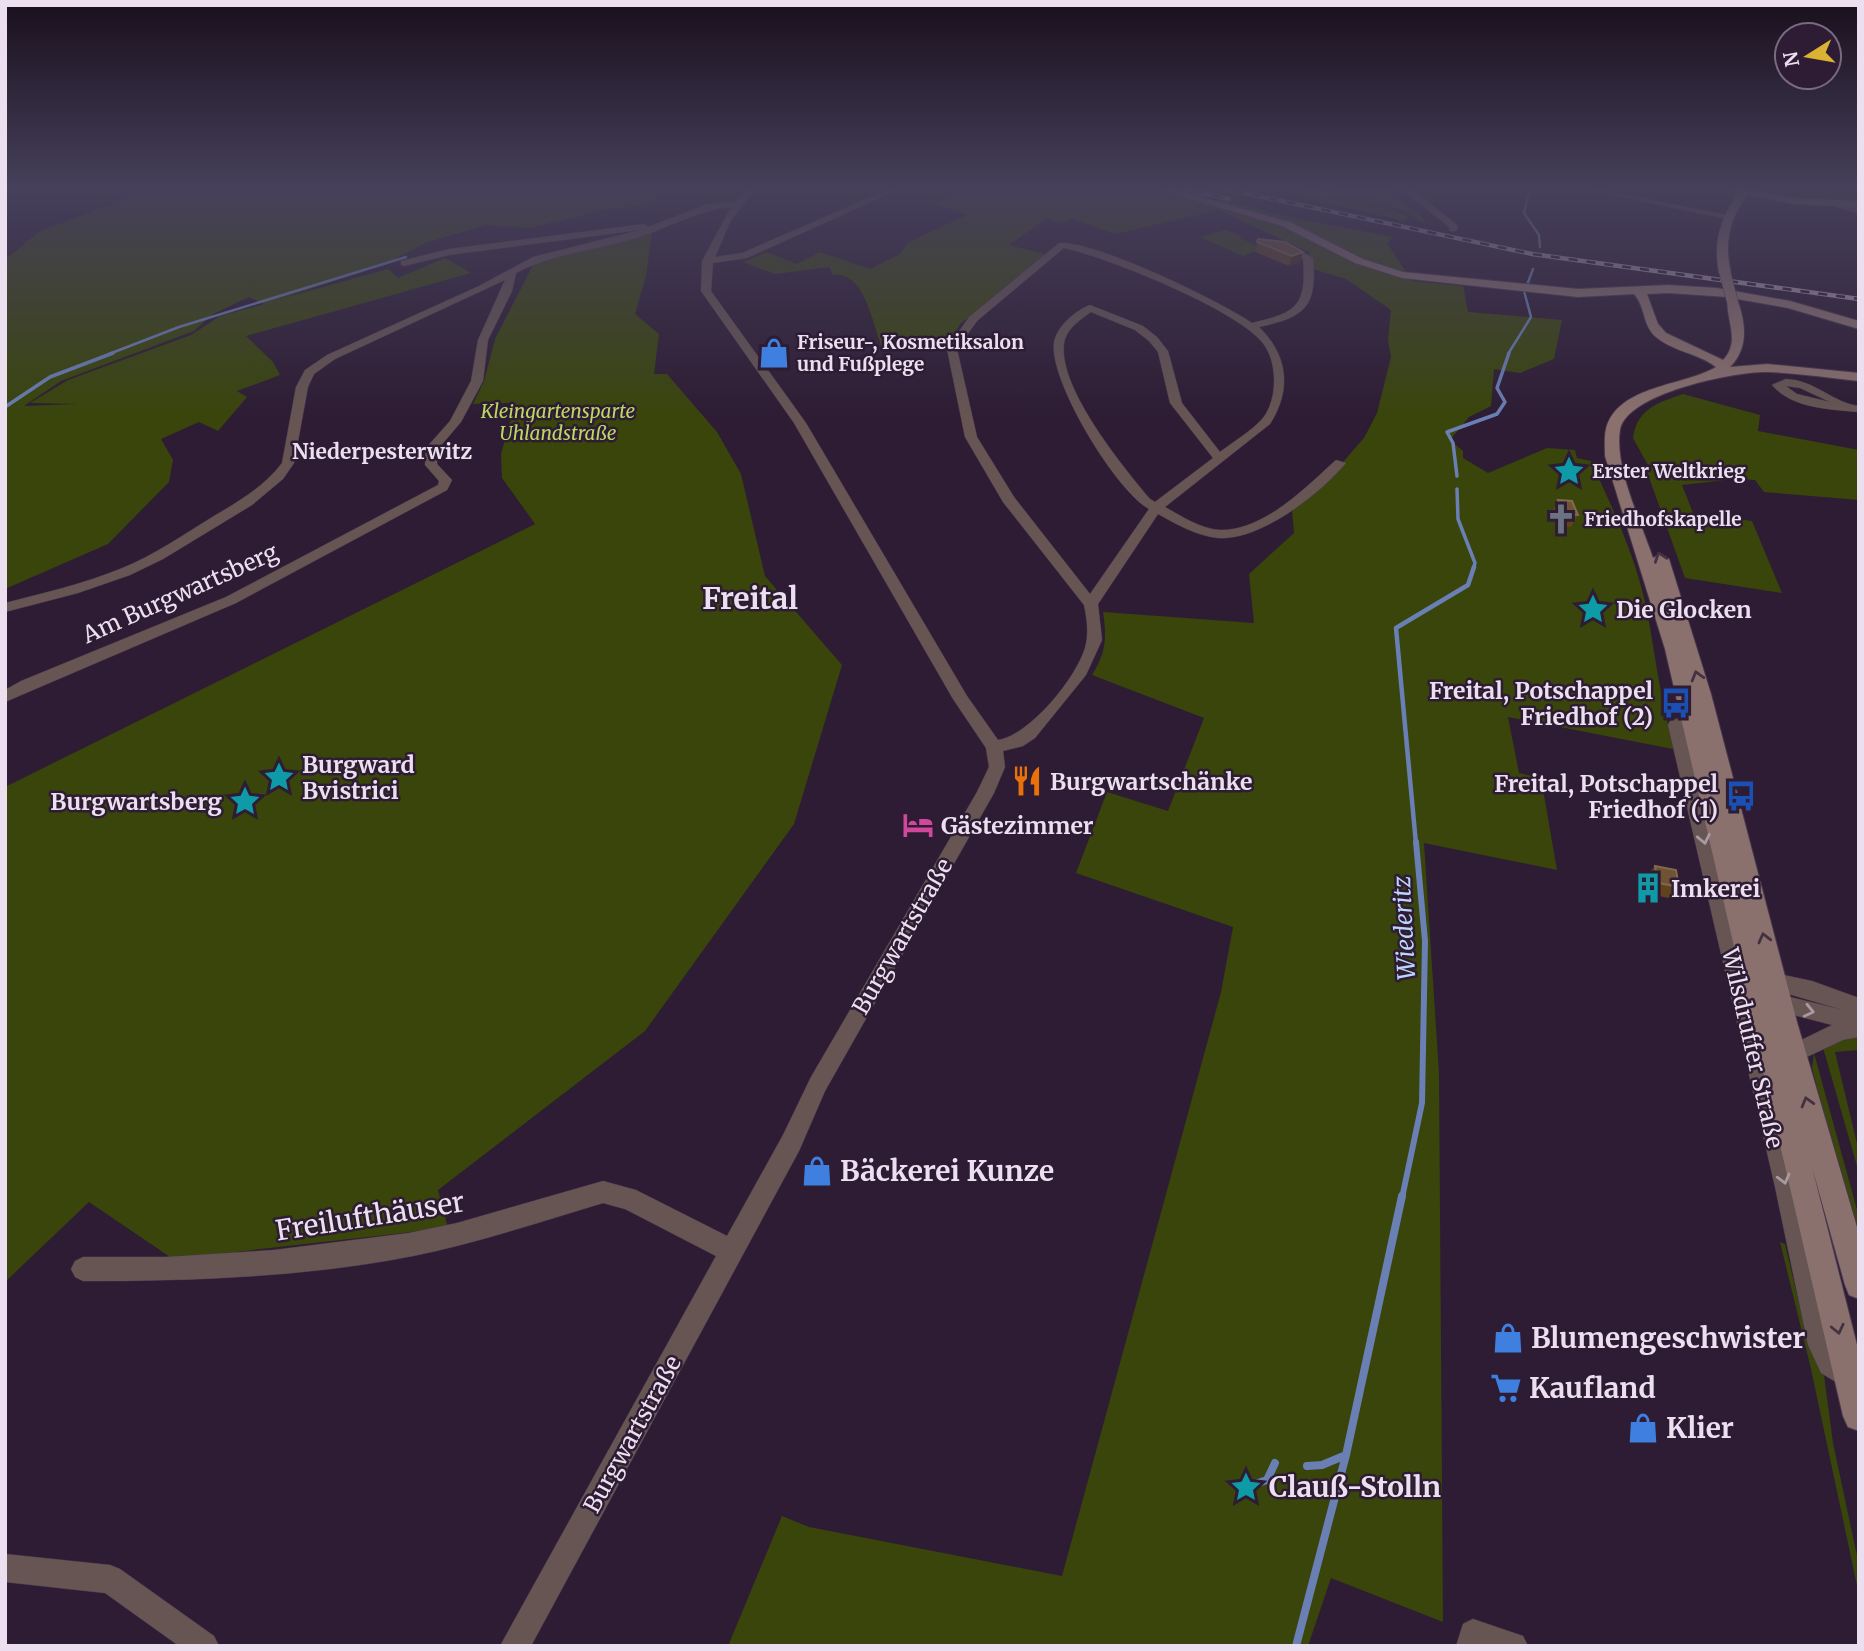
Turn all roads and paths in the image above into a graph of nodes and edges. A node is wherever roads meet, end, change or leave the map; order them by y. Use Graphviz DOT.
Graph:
graph roads {
  1 [pos="527,264"];
  2 [pos="707,264"];
  3 [pos="1039,264"];
  4 [pos="1119,264"];
  5 [pos="1309,264"];
  6 [pos="1368,264"];
  7 [pos="1724,264"];
  8 [pos="512,271"];
  9 [pos="1638,291"];
  10 [pos="1624,292"];
  11 [pos="1649,315"];
  12 [pos="1859,325"];
  13 [pos="1251,326"];
  14 [pos="1684,345"];
  15 [pos="1735,350"];
  16 [pos="1767,368"];
  17 [pos="1718,370"];
  18 [pos="1859,377"];
  19 [pos="1853,408"];
  20 [pos="1219,458"];
  21 [pos="1340,463"];
  22 [pos="1156,508"];
  23 [pos="1091,604"];
  24 [pos="5,608"];
  25 [pos="5,697"];
  26 [pos="1701,727"];
  27 [pos="994,747"];
  28 [pos="1767,990"];
  29 [pos="1859,1007"];
  30 [pos="1859,1025"];
  31 [pos="1794,1054"];
  32 [pos="732,1251"];
  33 [pos="83,1269"];
  34 [pos="1859,1285"];
  35 [pos="1854,1379"];
  36 [pos="1859,1416"];
  37 [pos="5,1568"];
  38 [pos="204,1646"];
  39 [pos="515,1646"];
  40 [pos="1471,1646"];
  41 [pos="1513,1646"];
  1 -- 8 [label="street"];
  2 -- 27 [label="street"];
  3 -- 23 [label="street"];
  4 -- 13 [label="street"];
  5 -- 13 [label="street"];
  6 -- 10 [label="main road"];
  7 -- 15 [label="main road, bridge"];
  8 -- 24 [label="street"];
  8 -- 25 [label="street, Am Burgwartsberg"];
  9 -- 10 [label="main road"];
  9 -- 11 [label="main road"];
  9 -- 12 [label="main road"];
  10 -- 11 [label="main road"];
  11 -- 14 [label="main road"];
  13 -- 20 [label="street"];
  14 -- 15 [label="main road"];
  14 -- 17 [label="main road"];
  15 -- 16 [label="main road"];
  15 -- 17 [label="main road"];
  16 -- 17 [label="main road, Wilsdruffer Straße"];
  16 -- 18 [label="main road, Wilsdruffer Straße"];
  17 -- 26 [label="main road, Wilsdruffer Straße"];
  19 -- 19 [label="street"];
  20 -- 22 [label="street"];
  20 -- 22 [label="street"];
  21 -- 22 [label="street"];
  22 -- 23 [label="street"];
  23 -- 27 [label="street"];
  26 -- 28 [label="main road, Wilsdruffer Straße"];
  26 -- 35 [label="street, Wilsdruffer Straße, one-way"];
  27 -- 32 [label="street, Burgwartstraße"];
  28 -- 29 [label="street"];
  28 -- 30 [label="street, one-way"];
  28 -- 31 [label="main road, Wilsdruffer Straße"];
  28 -- 35 [label="main road, Wilsdruffer Straße, one-way"];
  30 -- 31 [label="street"];
  34 -- 31 [label="main road, Wilsdruffer Straße, one-way"];
  32 -- 33 [label="street, Freilufthäuser"];
  32 -- 39 [label="street, Burgwartstraße"];
  35 -- 36 [label="main road, Wilsdruffer Straße"];
  37 -- 38 [label="street"];
  40 -- 41 [label="street"];
}
